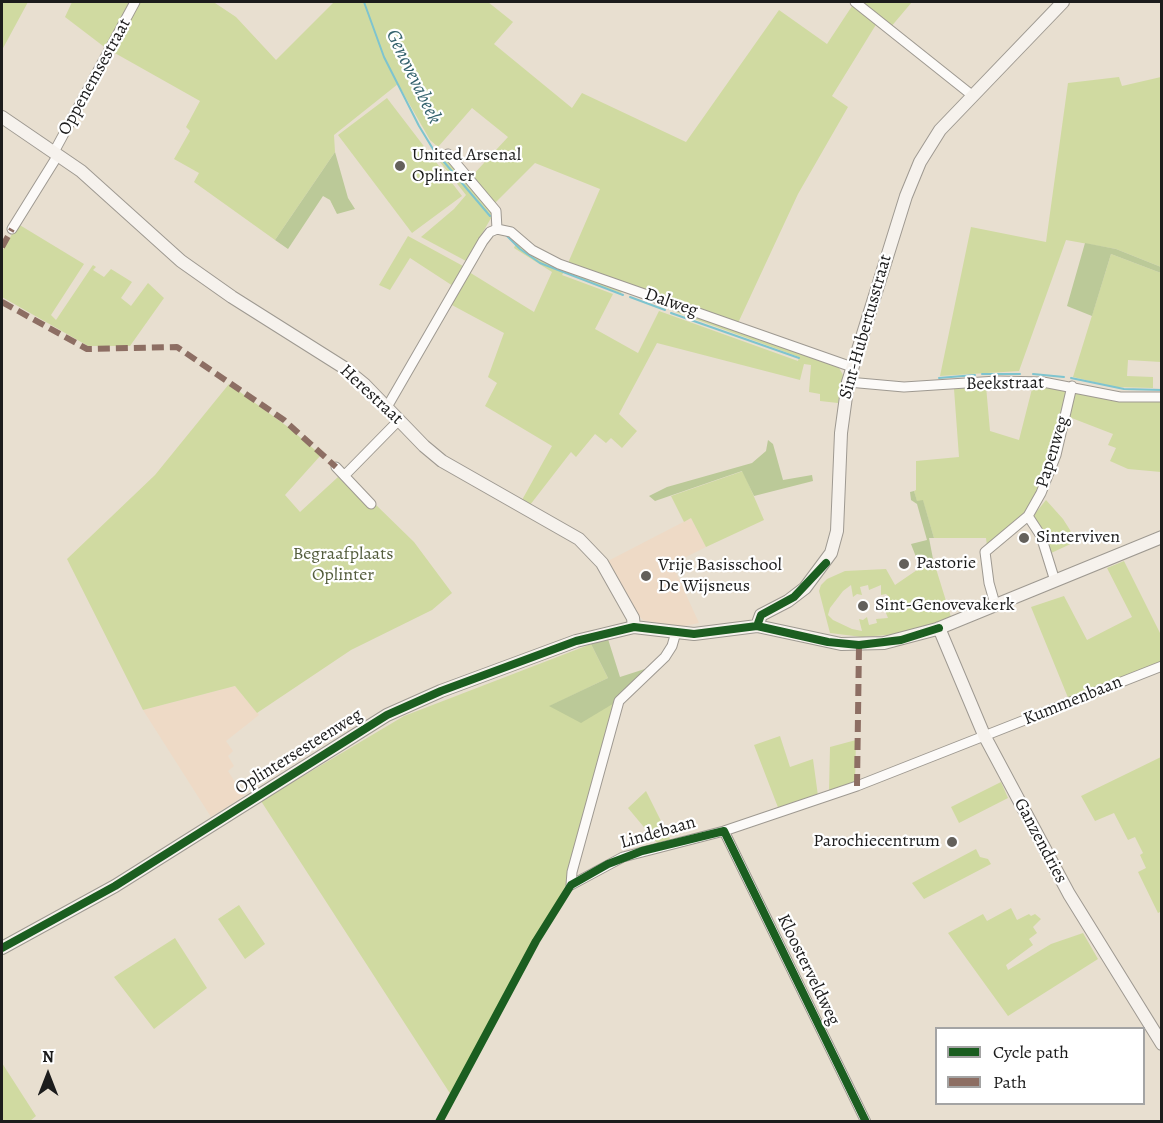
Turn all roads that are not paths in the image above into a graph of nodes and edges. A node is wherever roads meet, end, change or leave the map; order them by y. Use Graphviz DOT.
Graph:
graph roads {
  1 [pos="135,2"];
  2 [pos="855,2"];
  3 [pos="1063,2"];
  4 [pos="973,96"];
  5 [pos="2,117"];
  6 [pos="56,153"];
  7 [pos="448,154"];
  8 [pos="12,229"];
  9 [pos="497,230"];
  10 [pos="852,367"];
  11 [pos="848,382"];
  12 [pos="1072,386"];
  13 [pos="1161,397"];
  14 [pos="387,406"];
  15 [pos="399,420"];
  16 [pos="336,467"];
  17 [pos="345,475"];
  18 [pos="371,504"];
  19 [pos="1028,516"];
  20 [pos="1161,537"];
  21 [pos="1055,581"];
  22 [pos="995,604"];
  23 [pos="757,626"];
  24 [pos="634,627"];
  25 [pos="939,628"];
  26 [pos="676,632"];
  27 [pos="1161,666"];
  28 [pos="984,735"];
  29 [pos="724,831"];
  30 [pos="2,948"];
  31 [pos="1161,1044"];
  32 [pos="866,1122"];
  1 -- 6 [label="street, Oppenemsestraat"];
  2 -- 4 [label="street"];
  3 -- 4 [label="street, Sint-Hubertusstraat"];
  4 -- 10 [label="street, Sint-Hubertusstraat"];
  5 -- 6 [label="street, Herestraat"];
  6 -- 8 [label="street"];
  6 -- 14 [label="street, Herestraat"];
  7 -- 9 [label="street"];
  9 -- 10 [label="street, Dalweg"];
  9 -- 14 [label="street"];
  10 -- 11 [label="street, Sint-Hubertusstraat"];
  11 -- 12 [label="street, Beekstraat"];
  11 -- 23 [label="street, Sint-Hubertusstraat"];
  12 -- 13 [label="street, Beekstraat"];
  12 -- 19 [label="street, Papenweg"];
  14 -- 15 [label="street, Herestraat"];
  15 -- 17 [label="street"];
  15 -- 24 [label="street, Herestraat"];
  16 -- 17 [label="street"];
  17 -- 18 [label="street"];
  19 -- 21 [label="street"];
  19 -- 22 [label="street, Papenweg"];
  20 -- 21 [label="street"];
  21 -- 22 [label="street"];
  22 -- 25 [label="street"];
  23 -- 25 [label="street"];
  23 -- 26 [label="street"];
  24 -- 26 [label="street"];
  24 -- 30 [label="street, Oplintersesteenweg"];
  25 -- 28 [label="street, Ganzendries"];
  26 -- 29 [label="street, Lindebaan"];
  27 -- 28 [label="street, Kummenbaan"];
  28 -- 29 [label="street, Lindebaan"];
  28 -- 31 [label="street, Ganzendries"];
  29 -- 32 [label="street, Kloosterveldweg"];
}
